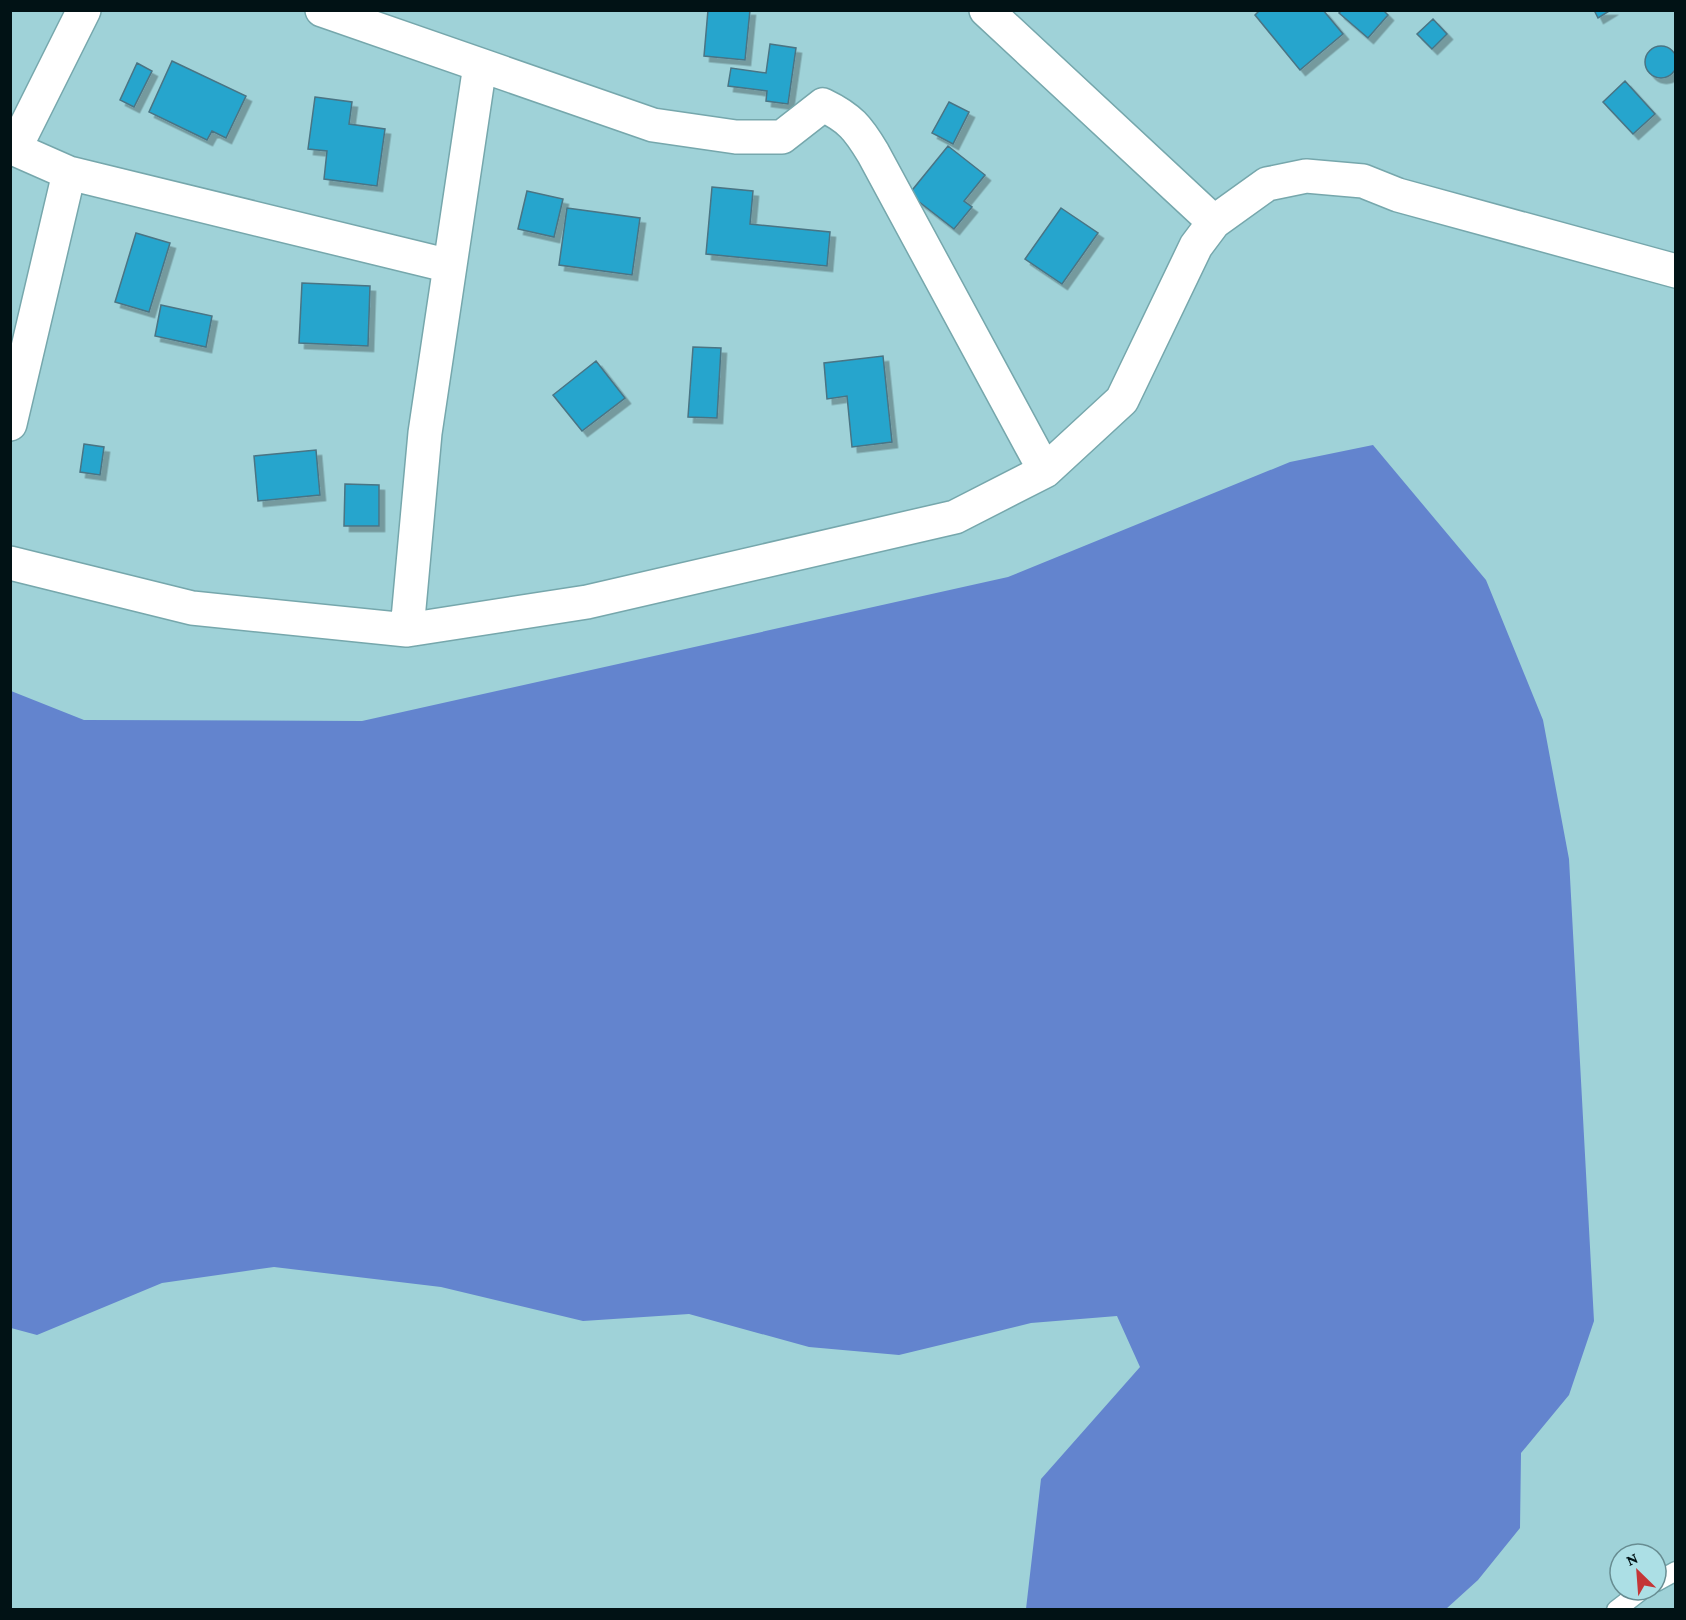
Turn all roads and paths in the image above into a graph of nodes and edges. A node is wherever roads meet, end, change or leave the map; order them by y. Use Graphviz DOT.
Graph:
graph roads {
  1 [pos="84,10"];
  2 [pos="322,10"];
  3 [pos="986,10"];
  4 [pos="480,64"];
  5 [pos="13,148"];
  6 [pos="69,173"];
  7 [pos="1214,222"];
  8 [pos="450,266"];
  9 [pos="1676,271"];
  10 [pos="10,423"];
  11 [pos="1045,471"];
  12 [pos="10,563"];
  13 [pos="407,630"];
  1 -- 5 [label="street"];
  2 -- 4 [label="street"];
  3 -- 7 [label="street"];
  4 -- 8 [label="street"];
  4 -- 11 [label="street"];
  5 -- 6 [label="street"];
  6 -- 8 [label="street"];
  6 -- 10 [label="street"];
  7 -- 9 [label="street"];
  7 -- 11 [label="street"];
  8 -- 13 [label="street"];
  11 -- 13 [label="street"];
  12 -- 13 [label="street"];
}
